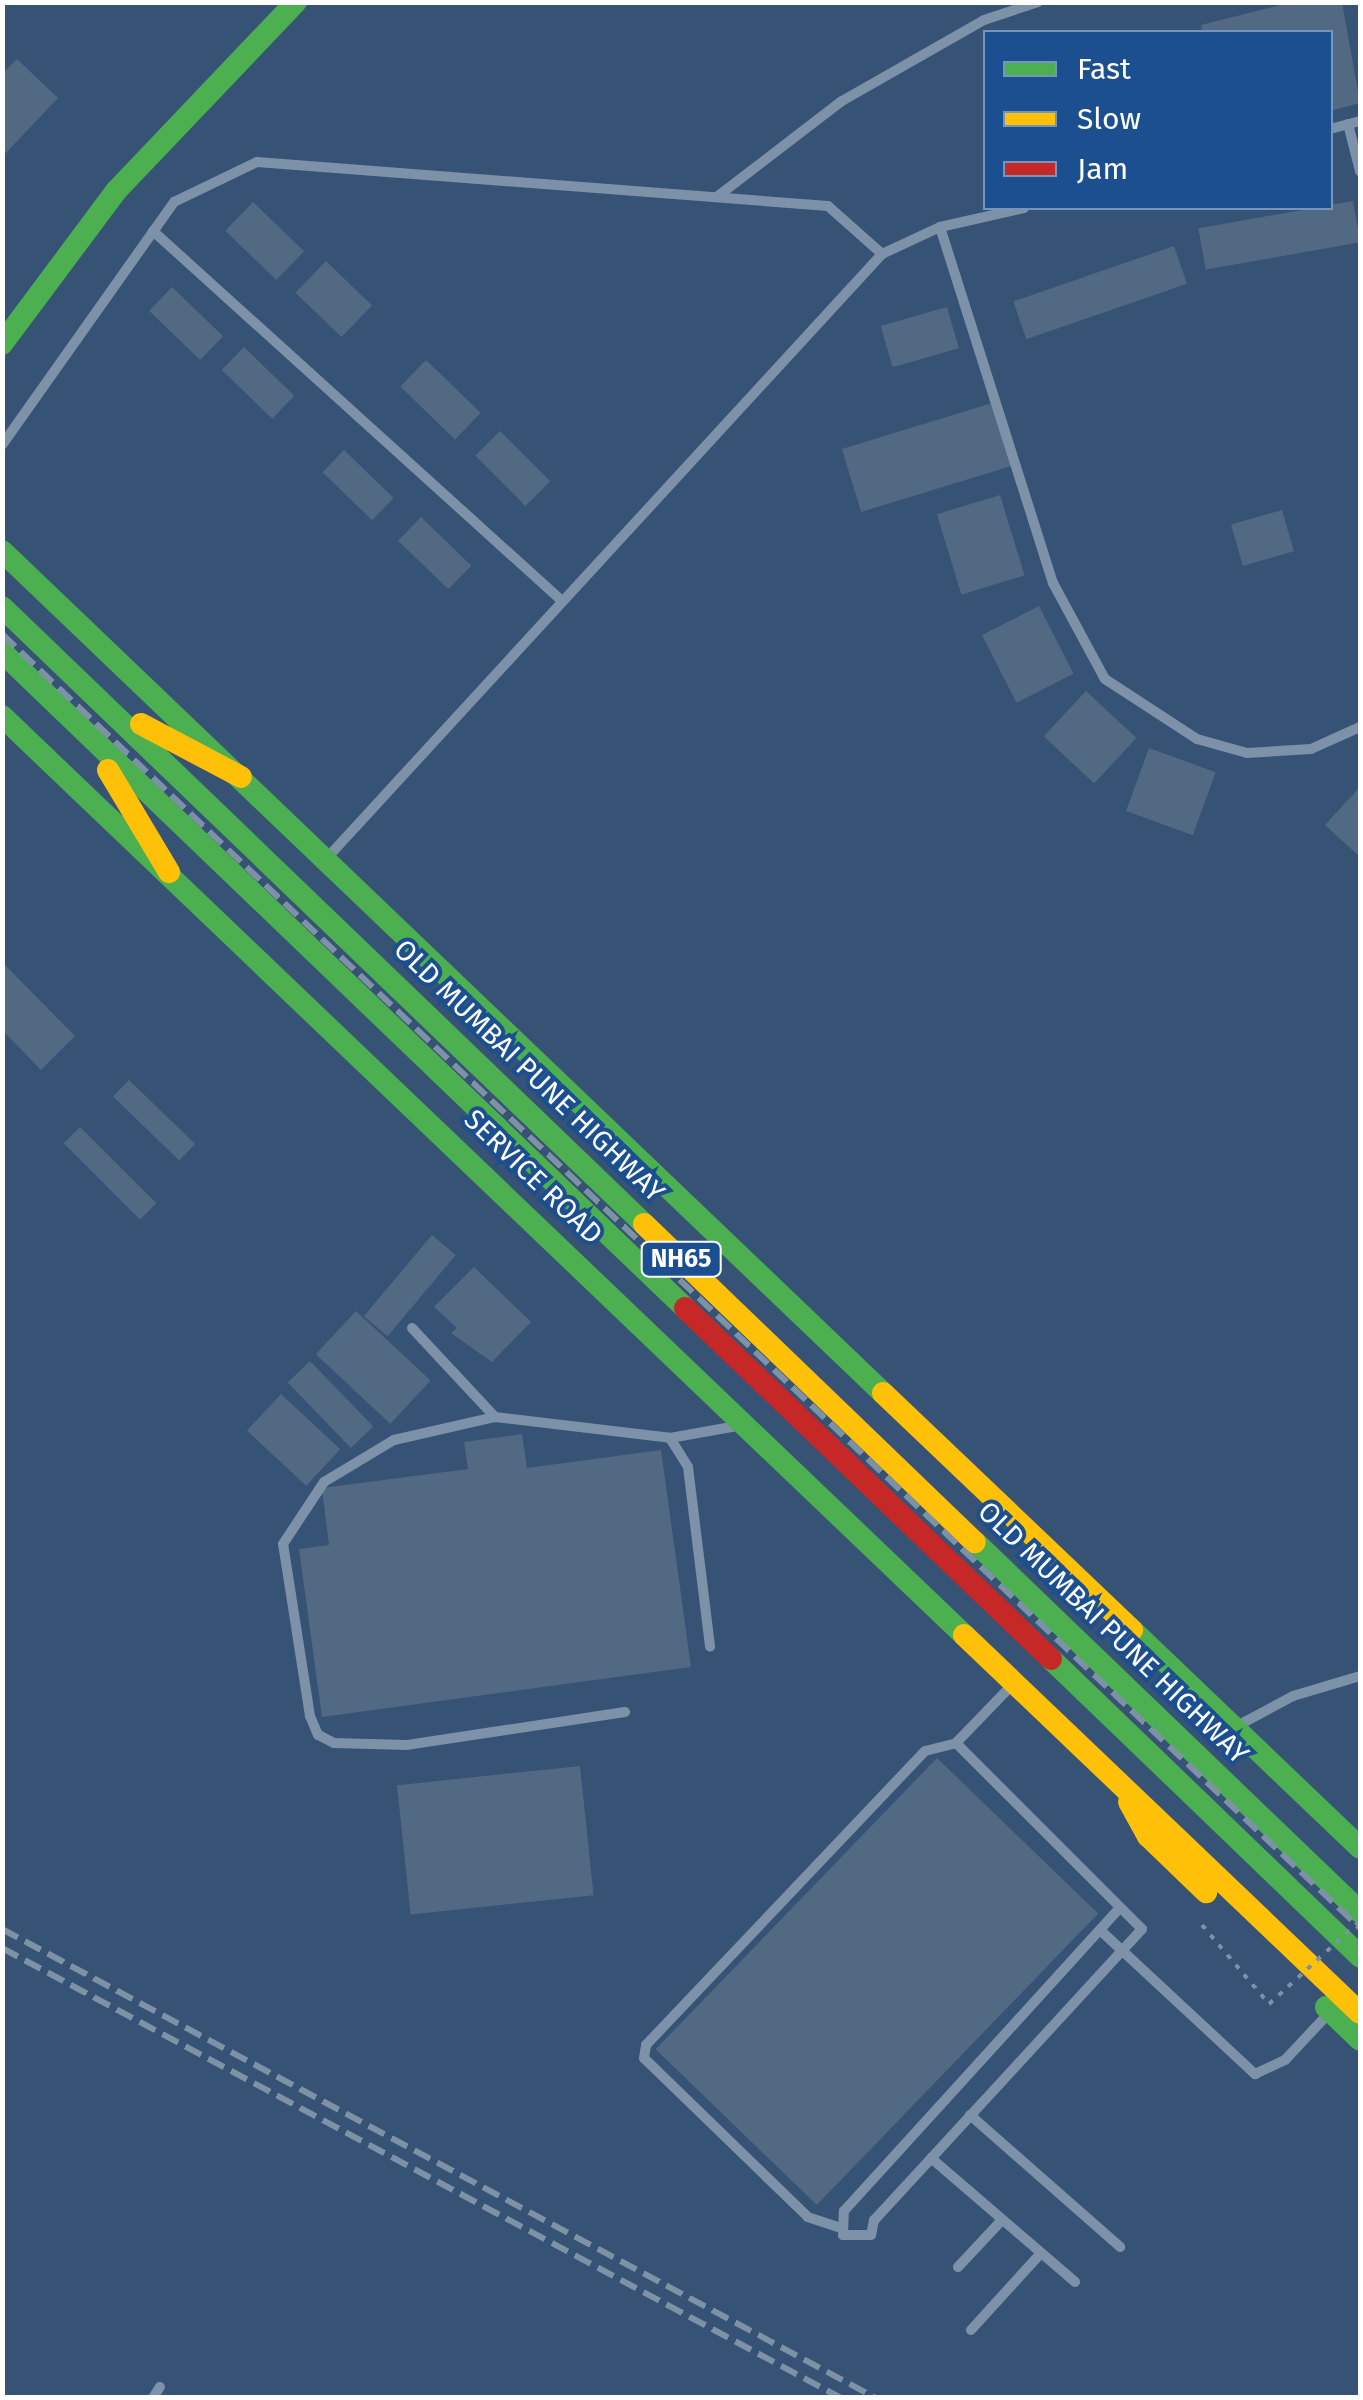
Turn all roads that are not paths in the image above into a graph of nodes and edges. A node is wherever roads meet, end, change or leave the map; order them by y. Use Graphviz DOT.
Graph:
graph roads {
  1 [pos="296,2"];
  2 [pos="1038,2"];
  3 [pos="1354,122"];
  4 [pos="1360,172"];
  5 [pos="717,197"];
  6 [pos="1015,210"];
  7 [pos="940,227"];
  8 [pos="154,232"];
  9 [pos="882,254"];
  10 [pos="2,344"];
  11 [pos="2,445"];
  12 [pos="2,551"];
  13 [pos="562,601"];
  14 [pos="2,607"];
  15 [pos="2,652"];
  16 [pos="105,705"];
  17 [pos="2,716"];
  18 [pos="1360,727"];
  19 [pos="85,731"];
  20 [pos="241,777"];
  21 [pos="326,859"];
  22 [pos="169,872"];
  23 [pos="412,1328"];
  24 [pos="495,1418"];
  25 [pos="748,1423"];
  26 [pos="670,1438"];
  27 [pos="710,1647"];
  28 [pos="1360,1676"];
  29 [pos="1018,1680"];
  30 [pos="626,1712"];
  31 [pos="1234,1727"];
  32 [pos="956,1743"];
  33 [pos="1107,1765"];
  34 [pos="1360,1848"];
  35 [pos="1119,1909"];
  36 [pos="1360,1912"];
  37 [pos="1100,1930"];
  38 [pos="1124,1948"];
  39 [pos="1360,1956"];
  40 [pos="1330,2011"];
  41 [pos="1360,2013"];
  42 [pos="1360,2040"];
  43 [pos="970,2115"];
  44 [pos="930,2158"];
  45 [pos="1002,2220"];
  46 [pos="838,2227"];
  47 [pos="1120,2247"];
  48 [pos="1041,2253"];
  49 [pos="958,2268"];
  50 [pos="1075,2282"];
  51 [pos="971,2330"];
  1 -- 10 [label="main road"];
  2 -- 5 [label="lane"];
  3 -- 4 [label="lane"];
  5 -- 8 [label="lane"];
  5 -- 9 [label="lane"];
  6 -- 7 [label="lane"];
  7 -- 9 [label="lane"];
  7 -- 18 [label="lane"];
  8 -- 11 [label="lane"];
  8 -- 13 [label="lane"];
  9 -- 13 [label="lane"];
  12 -- 20 [label="main road"];
  13 -- 21 [label="lane"];
  14 -- 16 [label="main road, OLD MUMBAI PUNE HIGHWAY / NH65"];
  15 -- 19 [label="main road, NH65"];
  16 -- 20 [label="main road"];
  16 -- 36 [label="main road, OLD MUMBAI PUNE HIGHWAY / NH65"];
  17 -- 22 [label="main road, SERVICE ROAD"];
  19 -- 22 [label="main road"];
  19 -- 39 [label="main road, NH65"];
  20 -- 21 [label="main road"];
  21 -- 31 [label="main road"];
  22 -- 25 [label="main road, SERVICE ROAD"];
  23 -- 24 [label="lane"];
  24 -- 26 [label="lane"];
  24 -- 30 [label="lane"];
  25 -- 26 [label="lane"];
  25 -- 29 [label="main road, SERVICE ROAD"];
  26 -- 27 [label="lane"];
  28 -- 31 [label="lane"];
  29 -- 32 [label="lane"];
  29 -- 33 [label="main road, SERVICE ROAD"];
  31 -- 34 [label="main road"];
  32 -- 35 [label="lane"];
  32 -- 46 [label="lane"];
  33 -- 40 [label="main road"];
  33 -- 41 [label="main road, SERVICE ROAD"];
  35 -- 37 [label="lane"];
  35 -- 38 [label="lane"];
  37 -- 38 [label="lane"];
  37 -- 46 [label="lane"];
  38 -- 40 [label="lane"];
  38 -- 43 [label="lane"];
  40 -- 42 [label="main road"];
  43 -- 44 [label="lane"];
  43 -- 47 [label="lane"];
  44 -- 45 [label="lane"];
  44 -- 46 [label="lane"];
  45 -- 48 [label="lane"];
  45 -- 49 [label="lane"];
  48 -- 50 [label="lane"];
  48 -- 51 [label="lane"];
}
